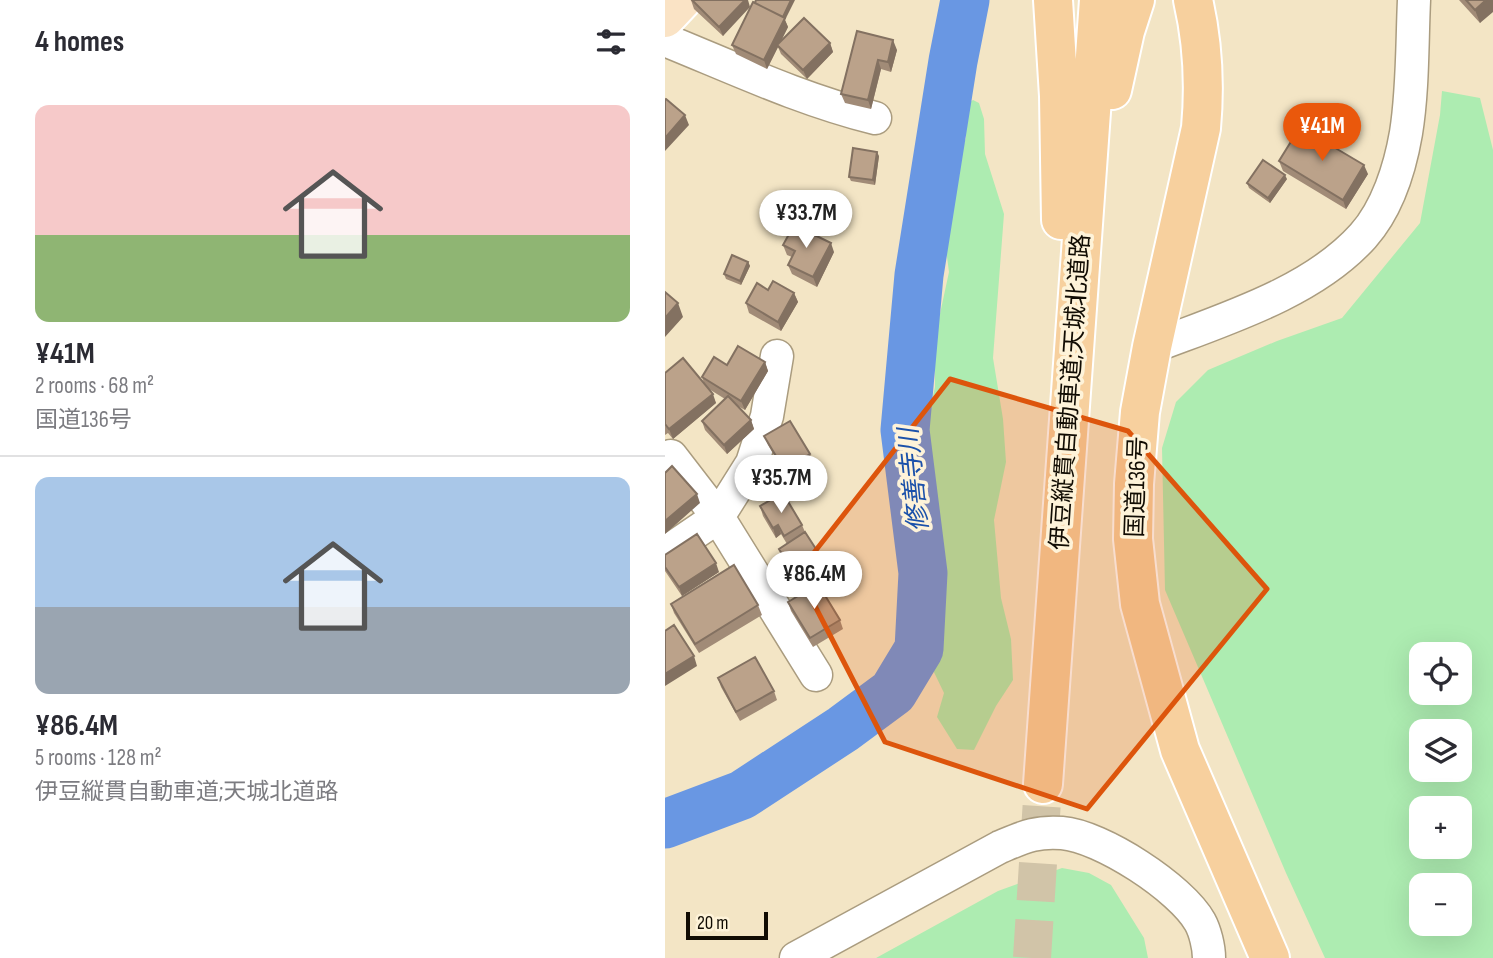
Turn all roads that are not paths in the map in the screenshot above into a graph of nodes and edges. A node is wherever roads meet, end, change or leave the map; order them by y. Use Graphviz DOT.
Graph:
graph roads {
  1 [pos="682,0"];
  2 [pos="1053,0"];
  3 [pos="1099,0"];
  4 [pos="1135,0"];
  5 [pos="1193,0"];
  6 [pos="1414,0"];
  7 [pos="665,18"];
  8 [pos="665,40"];
  9 [pos="875,118"];
  10 [pos="1152,347"];
  11 [pos="777,356"];
  12 [pos="1070,404"];
  13 [pos="671,456"];
  14 [pos="1065,464"];
  15 [pos="718,517"];
  16 [pos="665,553"];
  17 [pos="816,675"];
  18 [pos="1043,784"];
  19 [pos="796,958"];
  20 [pos="1209,958"];
  21 [pos="1270,958"];
  1 -- 7 [label="main road"];
  2 -- 14 [label="highway"];
  3 -- 12 [label="highway, 伊豆縦貫自動車道;天城北道路"];
  4 -- 12 [label="highway"];
  5 -- 10 [label="highway, 国道136号"];
  6 -- 10 [label="street"];
  8 -- 9 [label="street"];
  10 -- 21 [label="highway, 国道136号"];
  11 -- 15 [label="street"];
  12 -- 14 [label="highway, 伊豆縦貫自動車道;天城北道路"];
  13 -- 15 [label="street"];
  14 -- 18 [label="highway, 伊豆縦貫自動車道;天城北道路"];
  15 -- 16 [label="street"];
  15 -- 17 [label="street"];
  19 -- 20 [label="street"];
}
